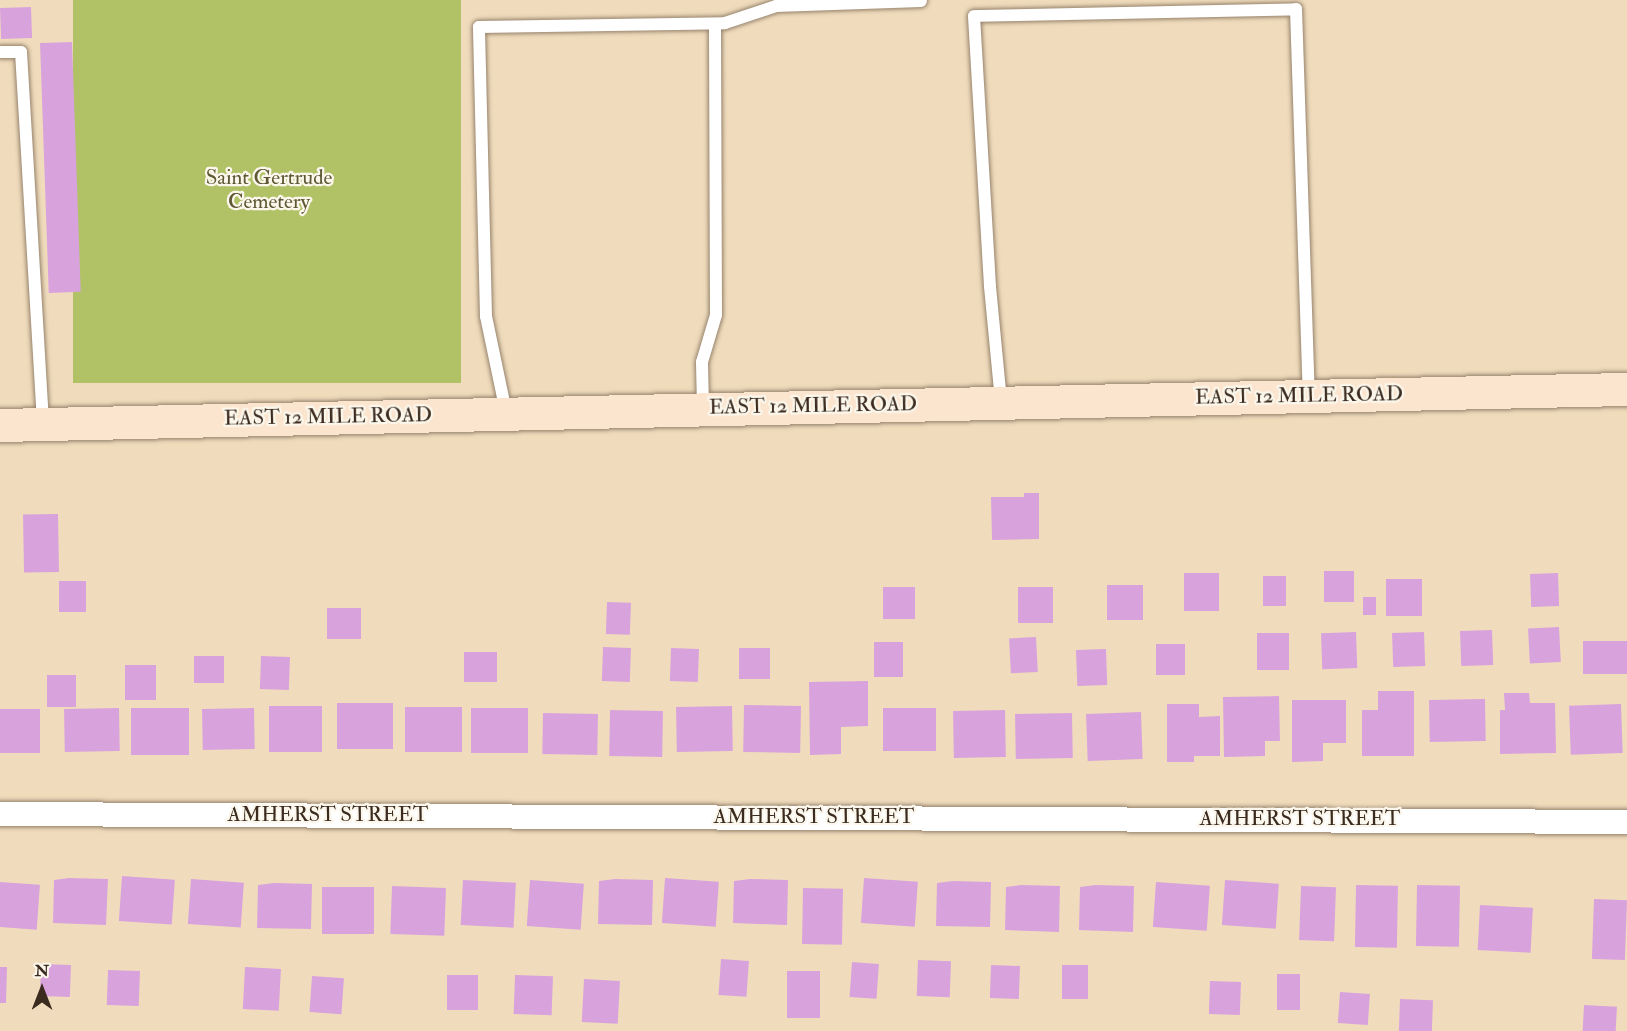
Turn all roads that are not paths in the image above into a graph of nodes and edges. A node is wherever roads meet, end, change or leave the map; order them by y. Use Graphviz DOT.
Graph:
graph roads {
  1 [pos="921,1"];
  2 [pos="715,24"];
  3 [pos="0,52"];
  4 [pos="1627,389"];
  5 [pos="1309,396"];
  6 [pos="1001,402"];
  7 [pos="703,409"];
  8 [pos="507,413"];
  9 [pos="43,424"];
  10 [pos="0,425"];
  11 [pos="0,814"];
  12 [pos="1627,822"];
  1 -- 2 [label="lane"];
  2 -- 7 [label="lane"];
  2 -- 8 [label="lane"];
  3 -- 9 [label="lane"];
  4 -- 5 [label="main road, EAST 12 MILE ROAD"];
  5 -- 6 [label="main road, EAST 12 MILE ROAD"];
  5 -- 6 [label="lane"];
  6 -- 7 [label="main road, EAST 12 MILE ROAD"];
  7 -- 8 [label="main road, EAST 12 MILE ROAD"];
  8 -- 9 [label="main road, EAST 12 MILE ROAD"];
  9 -- 10 [label="main road, EAST 12 MILE ROAD"];
  11 -- 12 [label="street, AMHERST STREET"];
}
